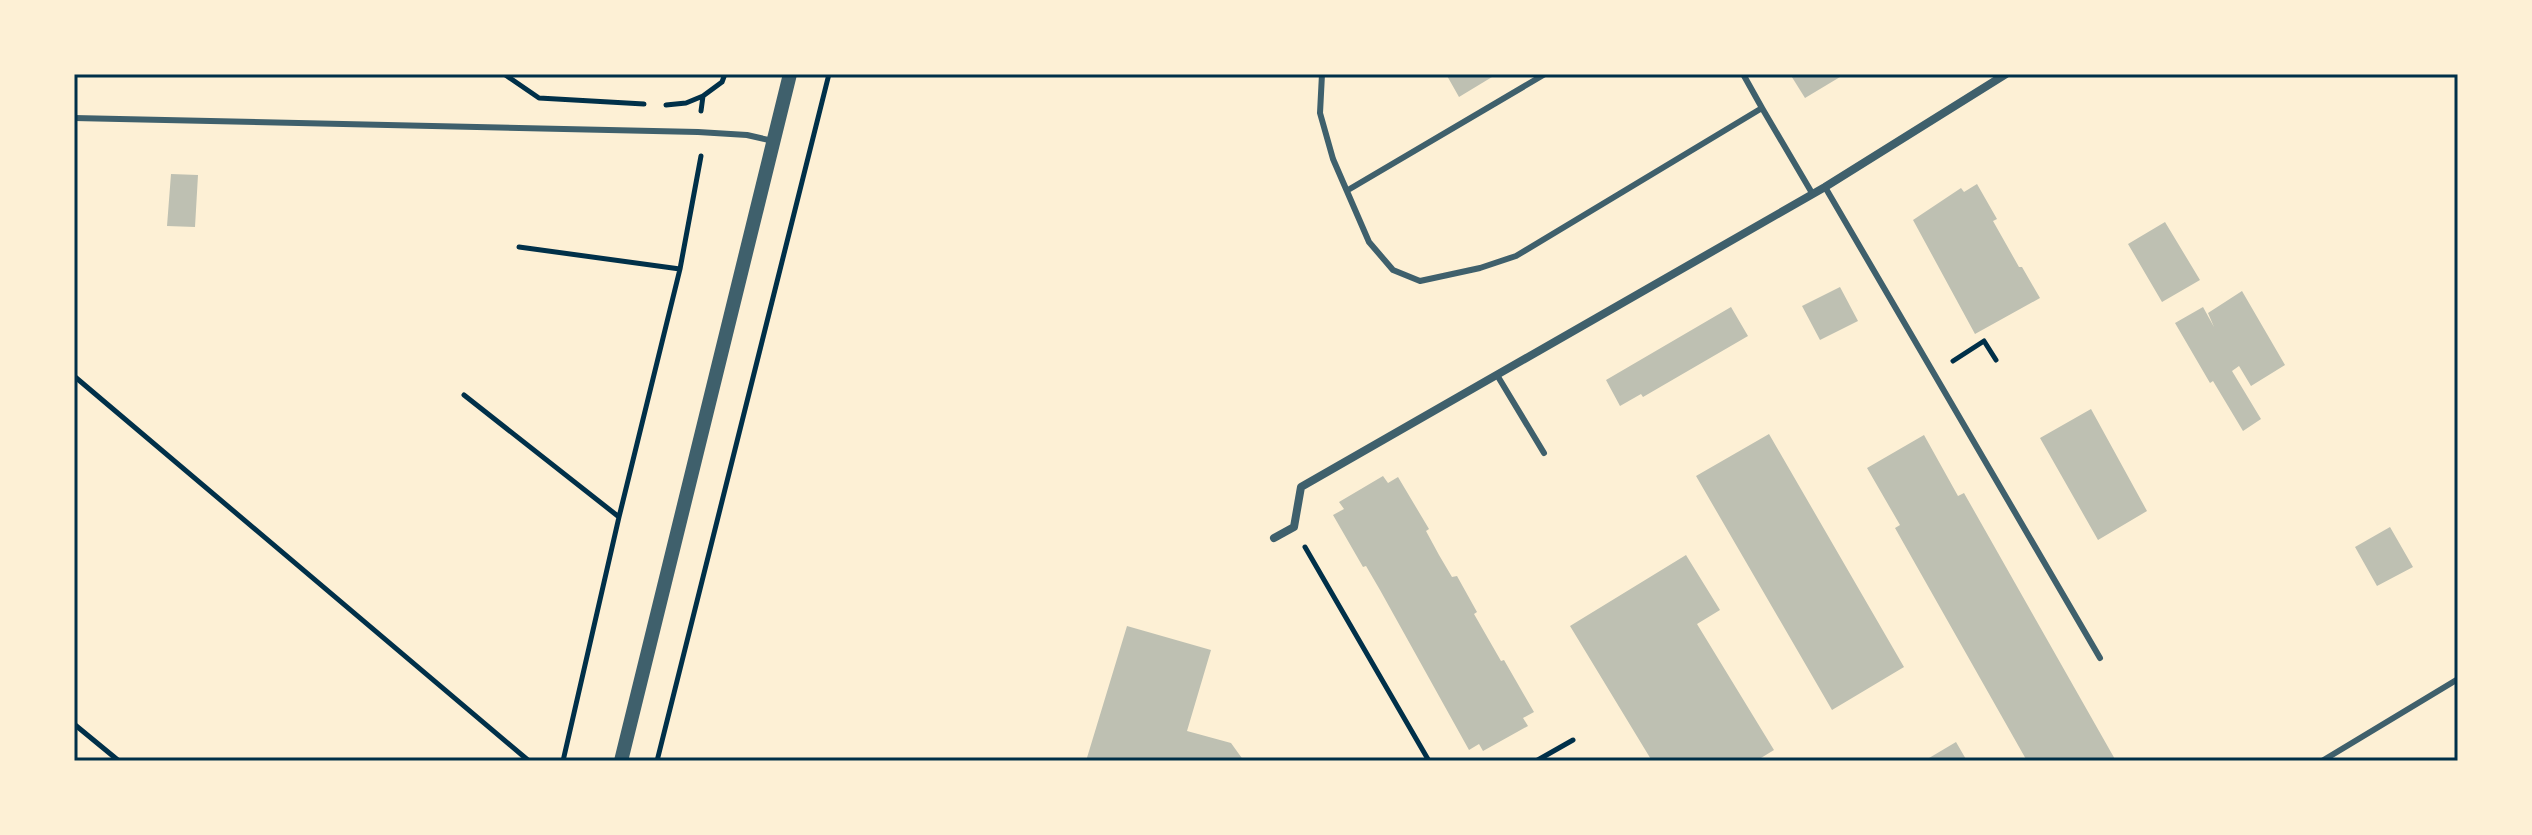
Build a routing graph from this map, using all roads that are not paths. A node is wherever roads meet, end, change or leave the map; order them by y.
1 (790, 74) edge
2 (1322, 74) edge
3 (1545, 74) edge
4 (1743, 74) edge
5 (2006, 74) edge
6 (1762, 108) junction
7 (74, 118) edge
8 (773, 141) junction
9 (1825, 187) junction
10 (1348, 190) junction
11 (1812, 193) junction
12 (1497, 375) junction
13 (1544, 453) dead end
14 (1274, 538) dead end
15 (2100, 658) dead end
16 (2458, 679) edge
17 (621, 761) edge
18 (2322, 761) edge

1 - 8 street
2 - 10 lane
3 - 10 lane
4 - 6 lane
5 - 9 street
6 - 10 lane
6 - 11 lane
7 - 8 lane
8 - 17 street
9 - 11 street
9 - 15 lane
11 - 12 street
12 - 13 lane
12 - 14 street
16 - 18 lane

